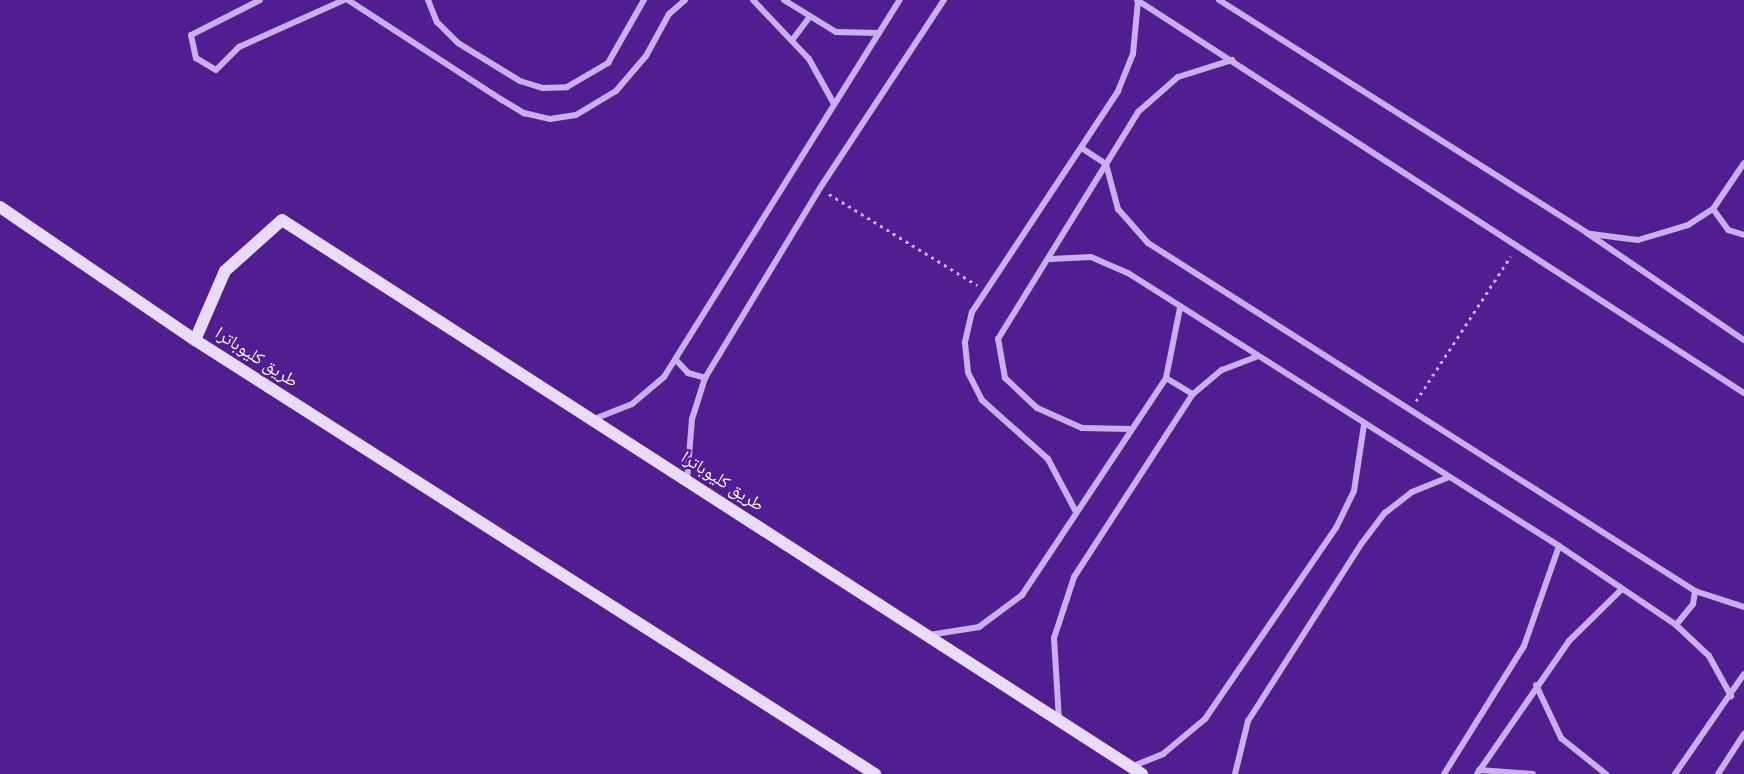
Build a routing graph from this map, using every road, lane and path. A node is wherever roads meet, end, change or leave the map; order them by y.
1 (260, 0) edge
2 (346, 0) edge
3 (428, 0) edge
4 (644, 0) edge
5 (685, 0) edge
6 (753, 0) edge
7 (784, 0) edge
8 (900, 0) edge
9 (944, 0) edge
10 (1138, 0) edge
11 (1219, 0) edge
12 (808, 19) junction
13 (879, 33) junction
14 (793, 39) junction
15 (1232, 60) junction
16 (834, 104) junction
17 (1083, 149) junction
18 (1106, 164) junction
19 (1744, 164) edge
20 (820, 188) junction
21 (0, 207) edge
22 (1713, 209) junction
23 (1587, 232) junction
24 (1744, 235) edge
25 (1517, 247) junction
26 (1051, 259) junction
27 (986, 290) junction
28 (1180, 308) junction
29 (195, 340) junction
30 (1744, 340) edge
31 (1258, 356) junction
32 (676, 360) junction
33 (705, 378) junction
34 (1166, 378) junction
35 (1744, 393) edge
36 (1193, 394) junction
37 (1410, 411) junction
38 (594, 419) junction
39 (1364, 425) junction
40 (1131, 429) junction
41 (1449, 477) junction
42 (687, 482) junction
43 (1075, 510) junction
44 (1559, 546) junction
45 (1622, 589) junction
46 (1695, 591) junction
47 (1744, 607) edge
48 (1676, 625) junction
49 (928, 635) junction
50 (1744, 674) edge
51 (1536, 685) junction
52 (1731, 696) junction
53 (1059, 720) junction
54 (1744, 734) edge
55 (1131, 767) junction
56 (1478, 772) edge
57 (875, 774) edge
58 (1142, 774) edge
59 (1235, 774) edge
60 (1444, 774) edge
61 (1533, 774) edge
62 (1606, 774) edge
63 (1675, 774) edge
64 (1718, 774) edge

1 - 2 street
2 - 5 street
3 - 4 street
6 - 14 street
7 - 12 street
8 - 13 street
9 - 20 street
10 - 15 street
10 - 17 street
11 - 23 street
12 - 13 street
12 - 14 street
13 - 16 street
14 - 16 street
15 - 18 street
15 - 25 street
16 - 32 street
17 - 18 street
17 - 27 street
18 - 26 street
18 - 37 street
19 - 22 street
20 - 27 path
20 - 33 street
21 - 29 main road, طريق كليوباترا
22 - 23 street
22 - 24 street
23 - 30 street
25 - 35 street
25 - 37 path
26 - 28 street
26 - 40 street
27 - 43 street
28 - 31 street
28 - 34 street
29 - 38 main road, طريق كليوباترا
29 - 57 main road, طريق كليوباترا
31 - 36 street
31 - 39 street
32 - 33 street
32 - 38 street
33 - 42 street
34 - 36 street
34 - 40 street
36 - 53 street
37 - 46 street
38 - 42 main road, طريق كليوباترا
39 - 41 street
39 - 55 street
40 - 43 street
41 - 44 street
41 - 59 street
42 - 49 main road, طريق كليوباترا
43 - 49 street
44 - 45 street
44 - 60 street
45 - 48 street
45 - 51 street
46 - 47 street
46 - 48 street
48 - 52 street
49 - 53 main road, طريق كليوباترا
50 - 52 street
51 - 56 street
51 - 62 street
52 - 63 street
53 - 55 main road, طريق كليوباترا
54 - 64 street
55 - 58 main road, طريق كليوباترا
56 - 61 street

